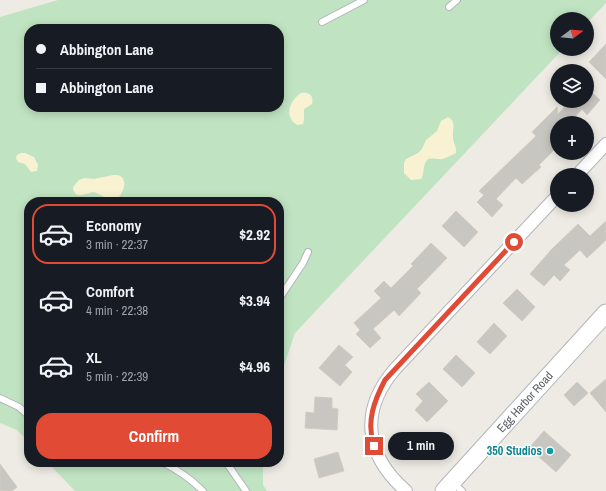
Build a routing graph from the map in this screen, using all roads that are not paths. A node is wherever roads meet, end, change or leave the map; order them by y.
1 (364, 0) edge
2 (457, 0) edge
3 (449, 7) dead end
4 (322, 22) dead end
5 (606, 144) edge
6 (584, 168) edge
7 (550, 203) edge
8 (308, 252) dead end
9 (284, 292) edge
10 (604, 319) edge
11 (0, 398) edge
12 (24, 412) edge
13 (171, 467) edge
14 (229, 467) edge
15 (453, 488) edge
16 (203, 491) edge
17 (246, 491) edge
18 (406, 491) edge

1 - 4 lane
2 - 3 lane
5 - 6 street
7 - 18 street
8 - 9 lane
10 - 15 main road, Egg Harbor Road
11 - 12 lane
13 - 16 lane
14 - 17 lane

